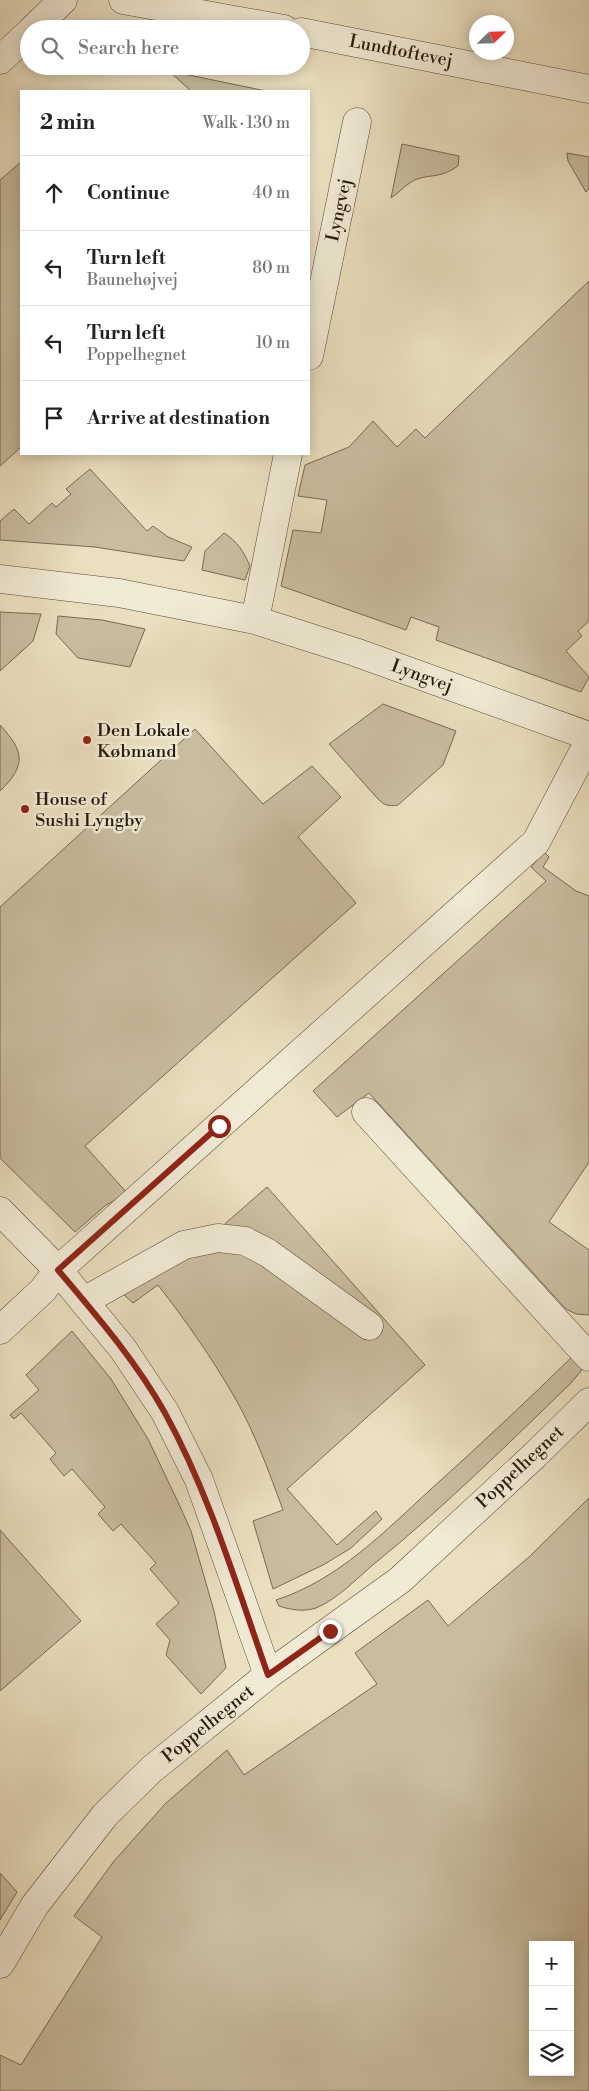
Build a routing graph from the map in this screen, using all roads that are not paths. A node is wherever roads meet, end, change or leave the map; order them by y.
1 (63, 0) edge
2 (123, 0) edge
3 (42, 20) edge
4 (234, 20) edge
5 (310, 34) edge
6 (20, 41) edge
7 (0, 60) edge
8 (589, 89) edge
9 (357, 122) dead end
10 (310, 351) edge
11 (288, 455) edge
12 (0, 579) edge
13 (255, 620) junction
14 (589, 736) edge
15 (589, 741) edge
16 (366, 1112) dead end
17 (0, 1211) edge
18 (58, 1270) junction
19 (84, 1302) junction
20 (369, 1326) dead end
21 (0, 1330) edge
22 (589, 1357) edge
23 (589, 1402) edge
24 (268, 1675) junction
25 (0, 1964) edge

1 - 3 street
2 - 4 street
5 - 8 street, Lundtoftevej
6 - 7 street
9 - 10 street, Lyngvej
11 - 13 street
12 - 13 street, Lyngvej
13 - 14 street, Lyngvej
15 - 18 street
16 - 22 street
17 - 18 street
18 - 19 street
18 - 21 street
19 - 20 street
19 - 24 street
23 - 24 street, Poppelhegnet
24 - 25 street, Poppelhegnet

